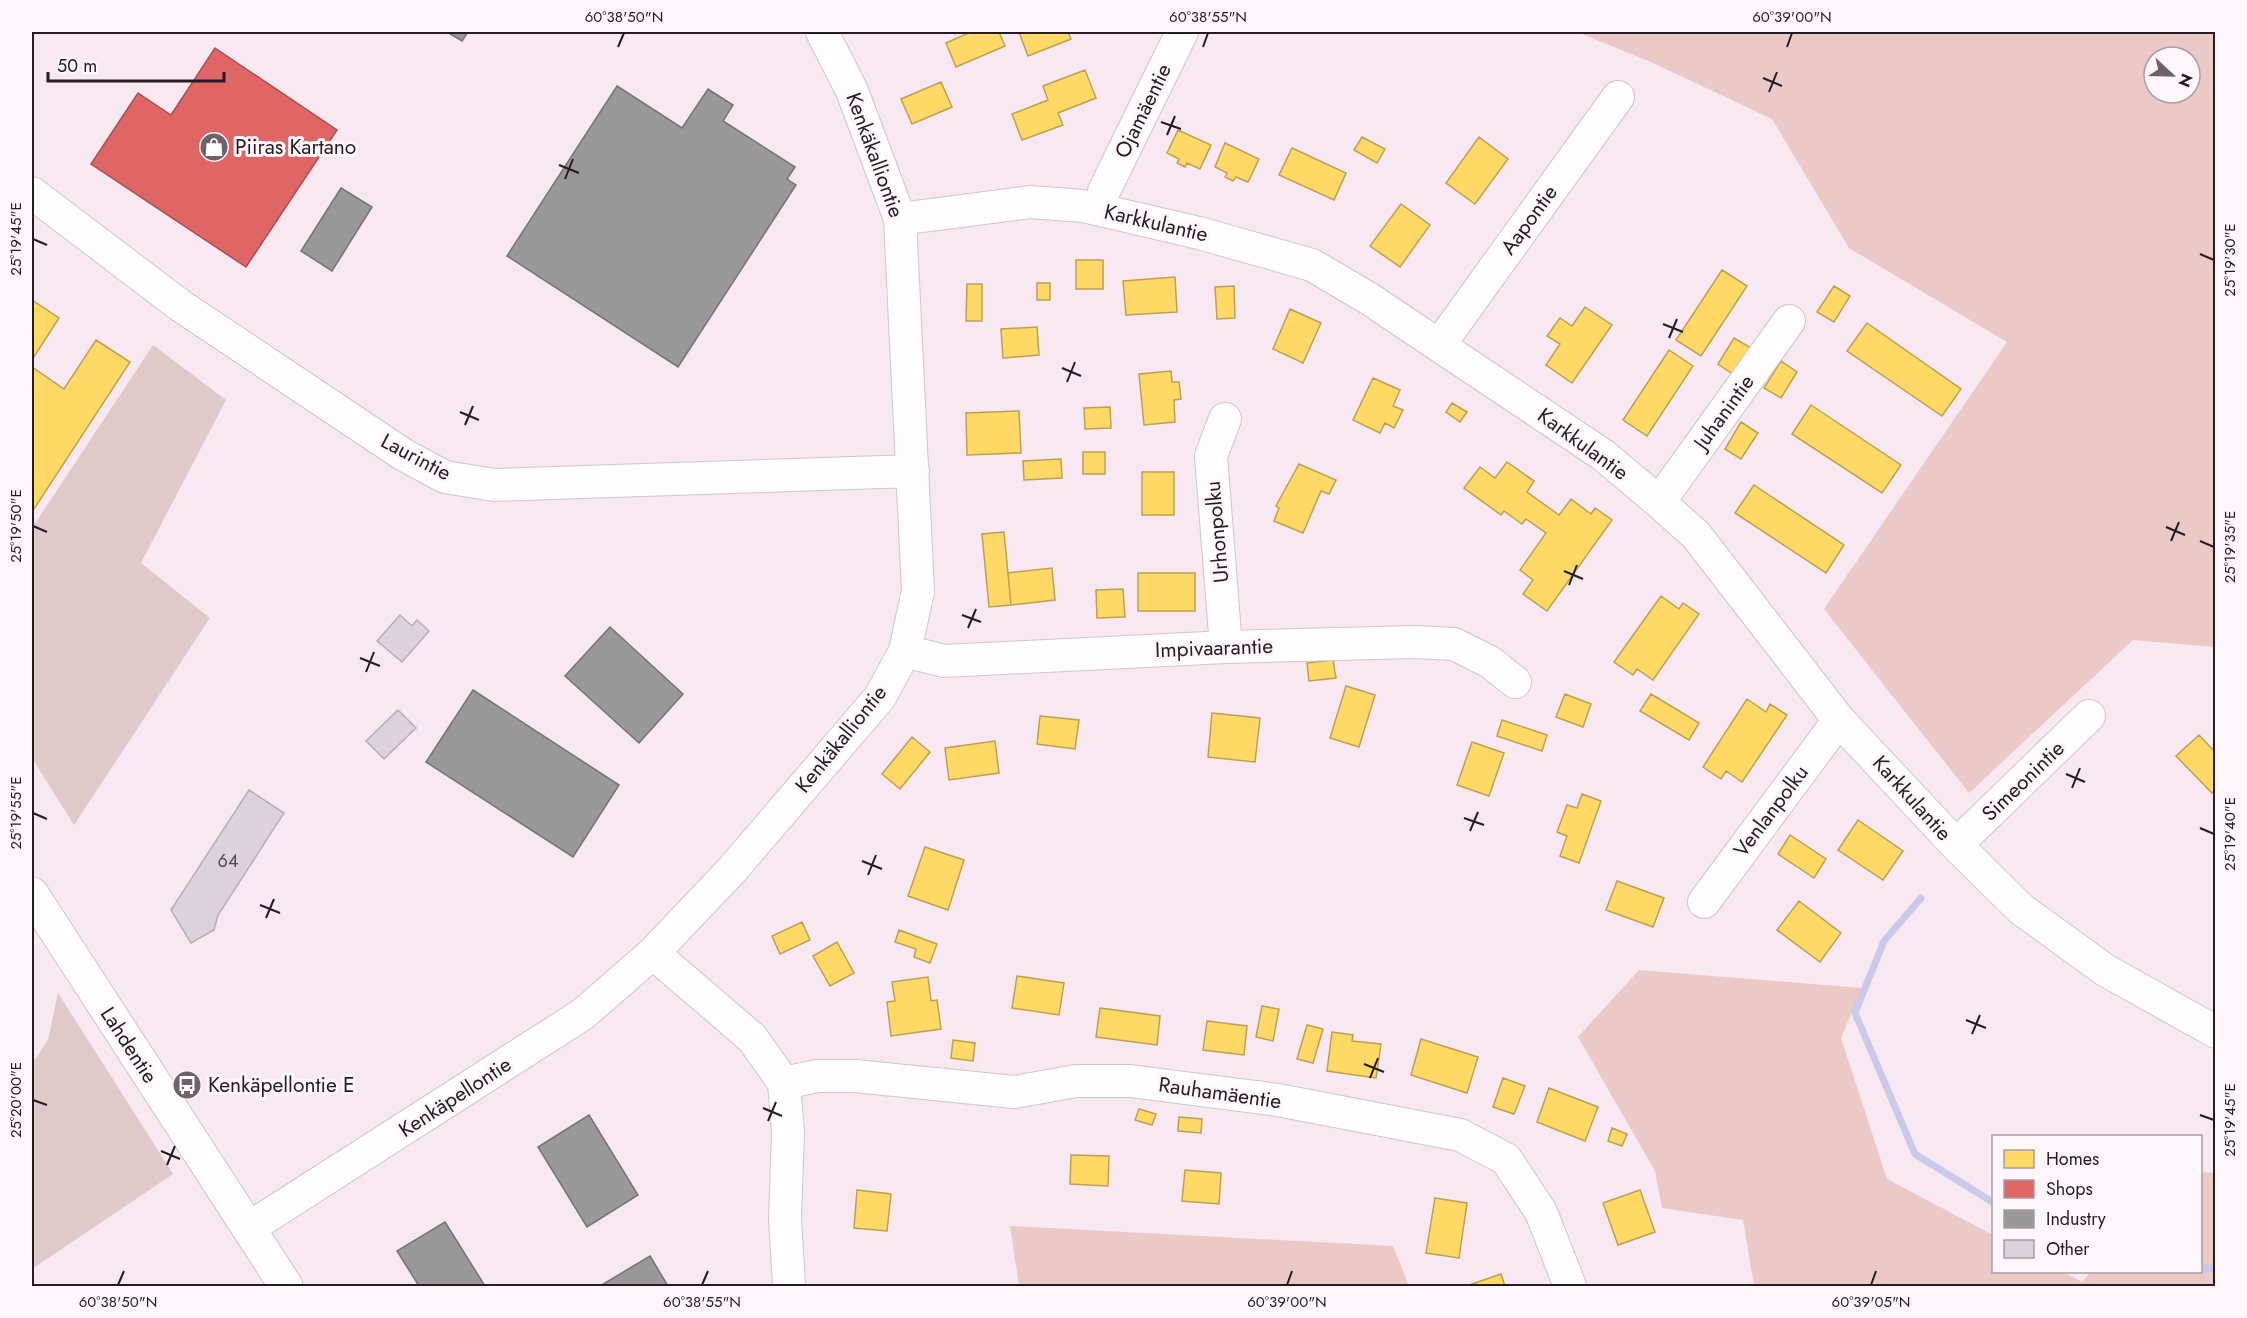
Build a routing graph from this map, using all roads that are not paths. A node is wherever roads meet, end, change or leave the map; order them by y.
1 (822, 32) edge
2 (1182, 32) edge
3 (1618, 97) dead end
4 (1104, 191) dead end
5 (32, 194) edge
6 (900, 219) junction
7 (1789, 321) dead end
8 (1440, 344) junction
9 (1225, 419) dead end
10 (913, 471) junction
11 (1659, 502) junction
12 (1226, 647) junction
13 (904, 651) junction
14 (1515, 682) dead end
15 (2089, 716) dead end
16 (1839, 720) junction
17 (1956, 845) junction
18 (32, 894) edge
19 (1704, 902) dead end
20 (653, 953) junction
21 (2216, 1032) edge
22 (784, 1083) junction
23 (249, 1228) junction
24 (286, 1287) edge
25 (789, 1287) edge
26 (1570, 1287) edge

1 - 6 street, Kenkäkalliontie
2 - 4 street, Ojamäentie
3 - 8 street, Aapontie
5 - 10 street, Laurintie
6 - 8 street, Karkkulantie
6 - 10 street, Kenkäkalliontie
7 - 11 street, Juhanintie
8 - 11 street, Karkkulantie
9 - 12 street, Urhonpolku
10 - 13 street, Kenkäkalliontie
11 - 16 street, Karkkulantie
12 - 13 street, Impivaarantie
12 - 14 street, Impivaarantie
13 - 20 street, Kenkäkalliontie
15 - 17 street, Simeonintie
16 - 17 street, Karkkulantie
16 - 19 street, Venlanpolku
17 - 21 street, Karkkulantie
18 - 23 main road, Lahdentie
20 - 22 street
20 - 23 street, Kenkäpellontie
22 - 25 street
22 - 26 street, Rauhamäentie
23 - 24 main road, Lahdentie

